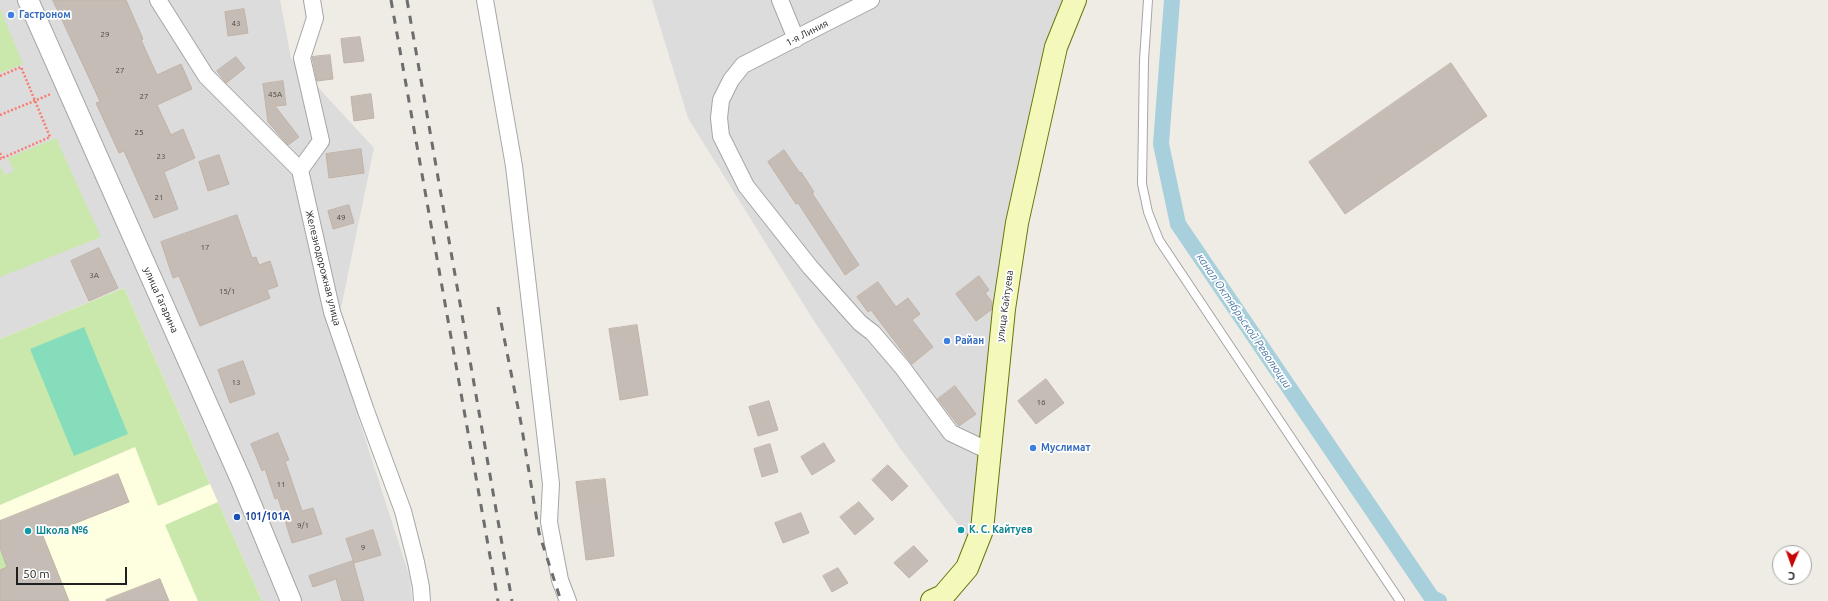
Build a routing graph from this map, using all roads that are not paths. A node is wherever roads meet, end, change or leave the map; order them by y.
1 (28, 0) edge
2 (158, 0) edge
3 (312, 0) edge
4 (485, 0) edge
5 (780, 0) edge
6 (871, 0) edge
7 (1075, 0) edge
8 (1148, 0) edge
9 (796, 39) junction
10 (300, 170) junction
11 (989, 451) junction
12 (291, 601) edge
13 (422, 601) edge
14 (568, 601) edge
15 (932, 601) edge
16 (1400, 601) edge

1 - 12 street, улица Гагарина
2 - 10 street
3 - 10 street
4 - 14 street
5 - 9 street
6 - 9 street, 1-я Линия
7 - 11 main road, улица Кайтуева
8 - 16 lane
9 - 11 street, 1-я Линия
10 - 13 street, Железнодорожная улица
11 - 15 main road, улица Кайтуева

